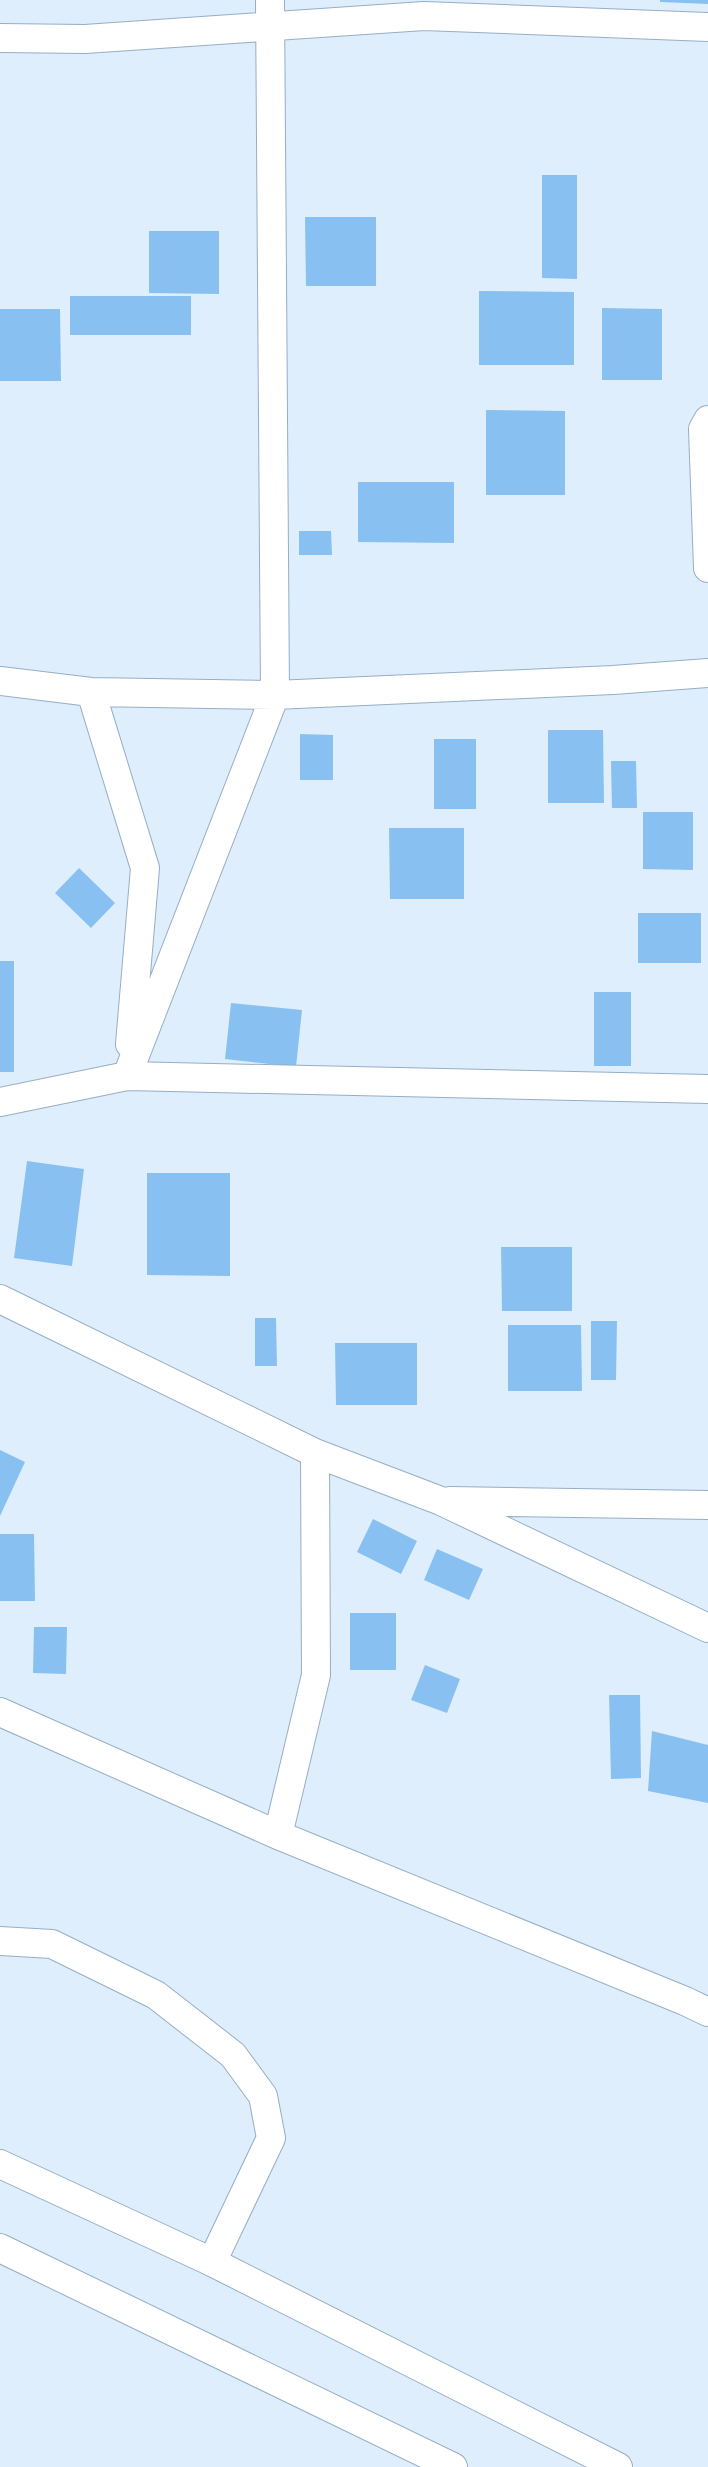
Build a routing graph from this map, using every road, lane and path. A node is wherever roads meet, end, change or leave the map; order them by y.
1 (270, 13) edge
2 (708, 27) edge
3 (0, 38) edge
4 (708, 420) edge
5 (708, 568) edge
6 (708, 673) edge
7 (0, 681) edge
8 (92, 692) junction
9 (275, 695) junction
10 (127, 1076) junction
11 (708, 1089) edge
12 (0, 1102) edge
13 (0, 1299) edge
14 (315, 1453) junction
15 (441, 1501) junction
16 (708, 1504) edge
17 (708, 1628) edge
18 (0, 1712) edge
19 (278, 1835) junction
20 (0, 1941) edge
21 (708, 2012) edge
22 (0, 2164) edge
23 (0, 2248) edge
24 (212, 2262) junction
25 (453, 2467) edge
26 (618, 2467) edge

1 - 2 street
1 - 3 street
1 - 9 street
4 - 5 street
6 - 9 street
7 - 8 street
8 - 9 street
8 - 10 street
9 - 10 street
10 - 11 street
10 - 12 street
13 - 14 street
14 - 15 street
14 - 19 street
15 - 16 street
15 - 17 street
18 - 19 street
19 - 21 street
20 - 24 street
22 - 24 street
23 - 25 street
24 - 26 street

